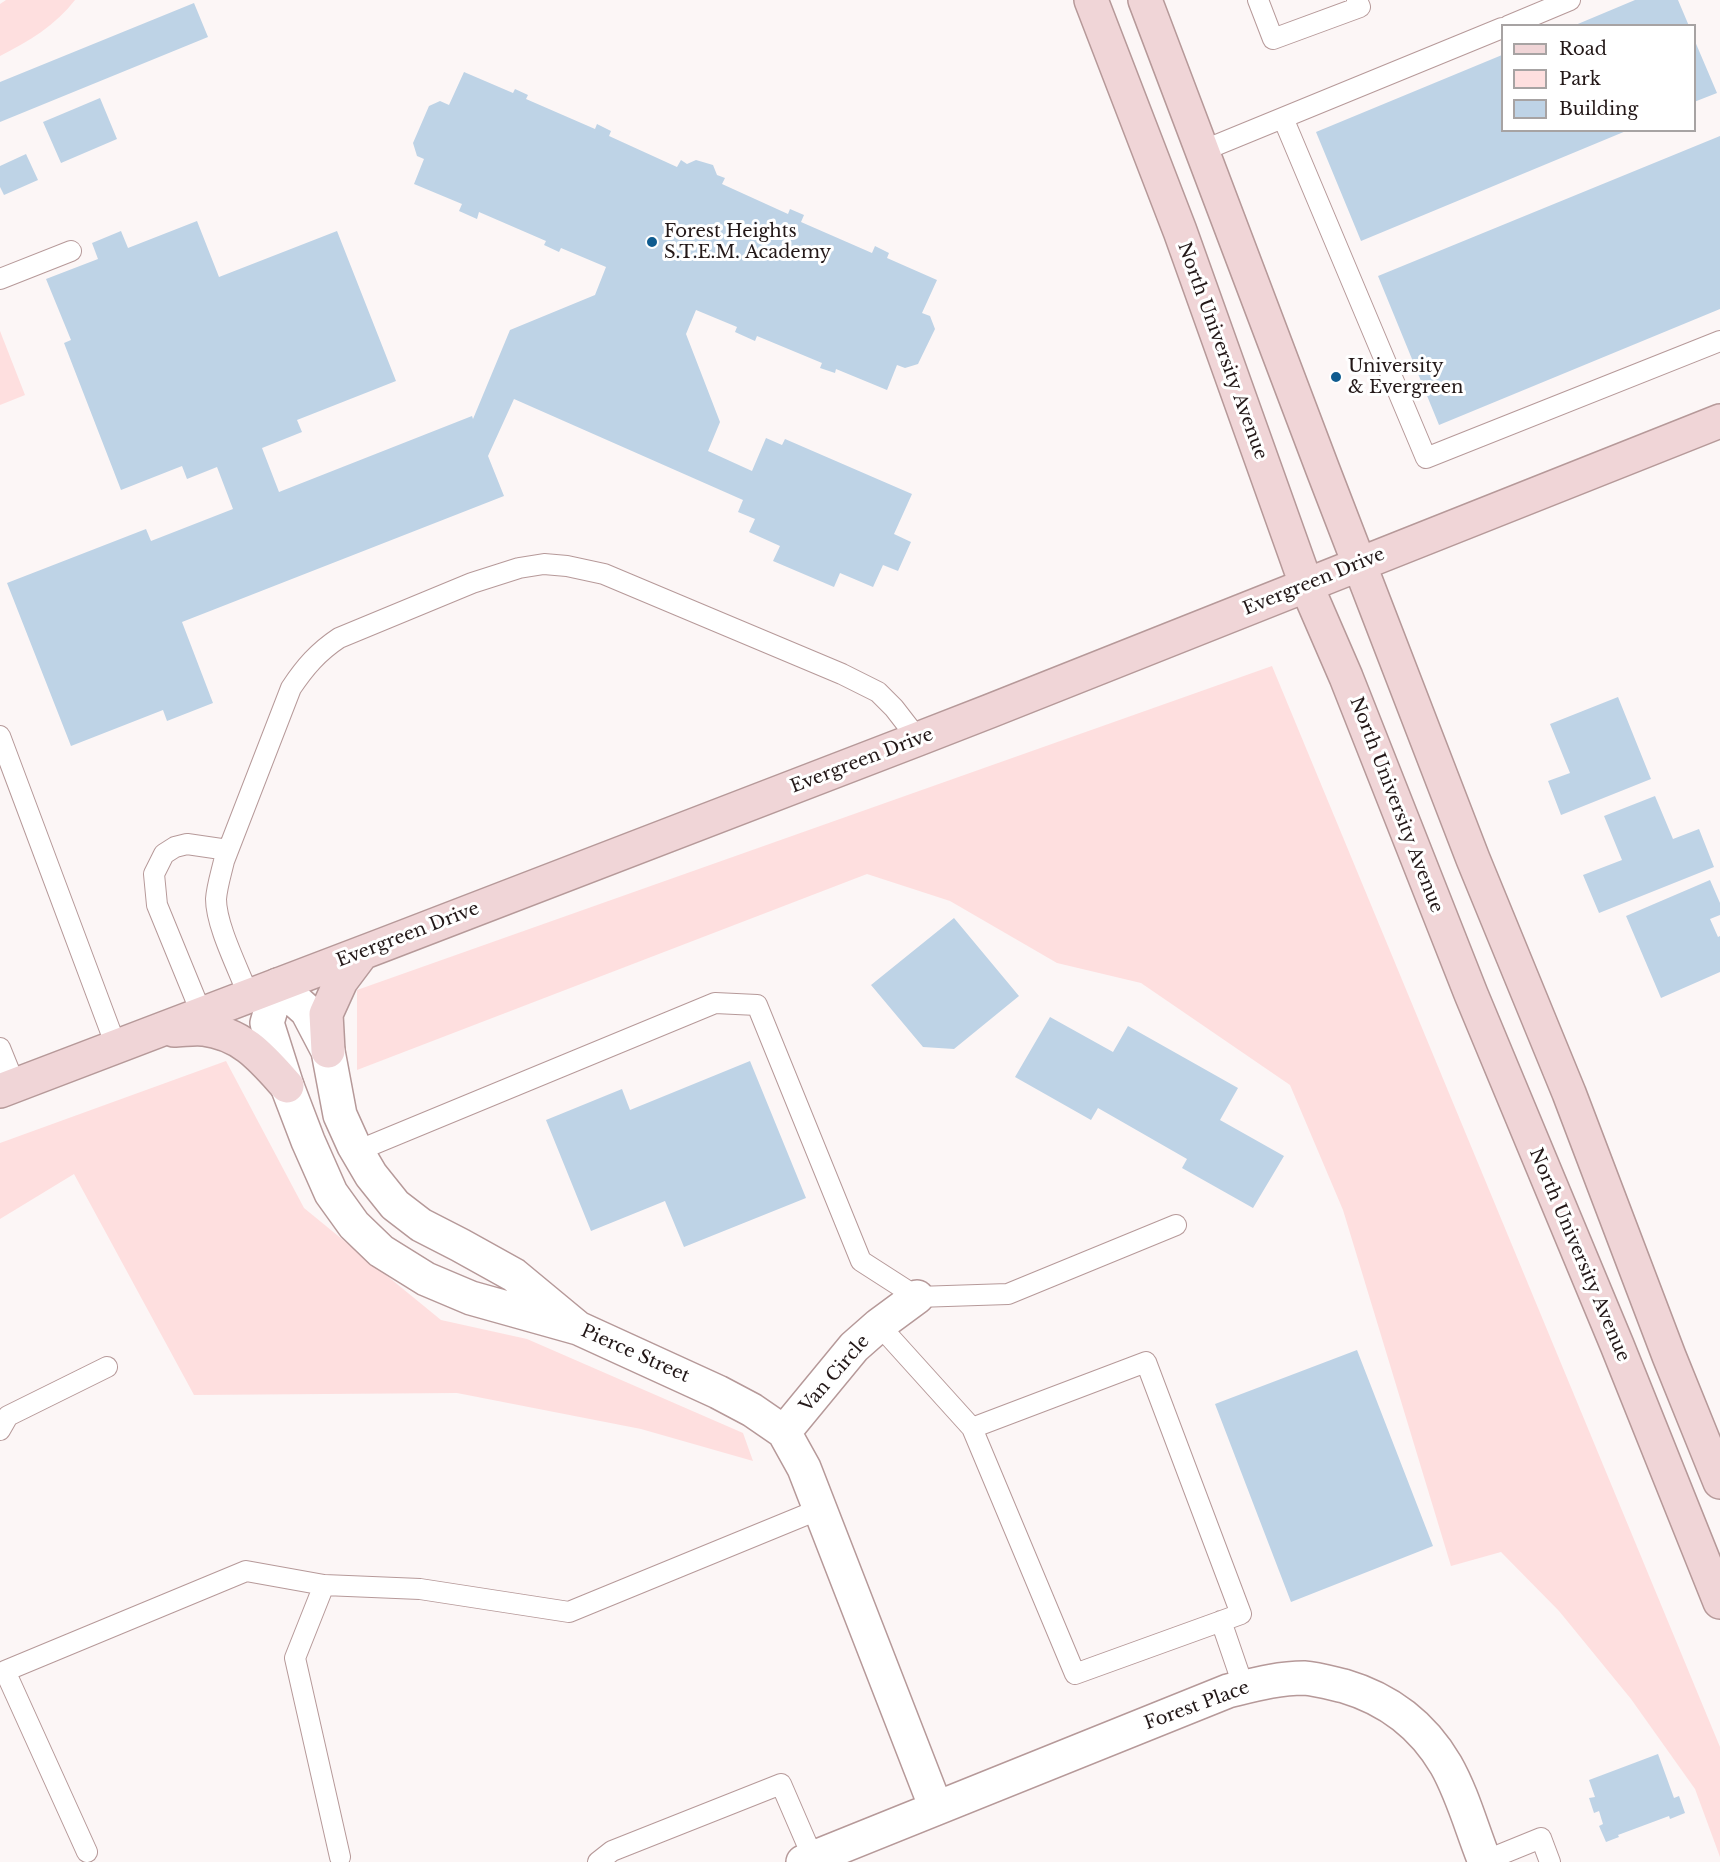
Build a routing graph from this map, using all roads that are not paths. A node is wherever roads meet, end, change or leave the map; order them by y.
1 (1091, 0) edge
2 (1145, 0) edge
3 (1258, 0) edge
4 (1570, 0) edge
5 (1358, 4) edge
6 (1513, 24) edge
7 (1501, 29) edge
8 (1283, 118) junction
9 (1202, 151) junction
10 (71, 251) dead end
11 (0, 279) edge
12 (1720, 341) edge
13 (1720, 421) edge
14 (1360, 563) junction
15 (1307, 587) junction
16 (0, 736) edge
17 (918, 739) junction
18 (228, 850) junction
19 (362, 953) junction
20 (278, 985) junction
21 (249, 997) junction
22 (202, 1015) junction
23 (160, 1030) junction
24 (116, 1046) junction
25 (0, 1048) edge
26 (328, 1051) junction
27 (287, 1086) junction
28 (8, 1088) edge
29 (357, 1151) junction
30 (1176, 1225) dead end
31 (917, 1297) junction
32 (879, 1325) junction
33 (578, 1328) junction
34 (107, 1367) dead end
35 (972, 1428) junction
36 (0, 1430) edge
37 (784, 1432) junction
38 (1720, 1482) edge
39 (820, 1509) junction
40 (324, 1585) junction
41 (1720, 1602) edge
42 (1221, 1621) junction
43 (2, 1666) edge
44 (1244, 1688) junction
45 (936, 1808) junction
46 (87, 1852) dead end
47 (340, 1857) dead end
48 (808, 1860) edge
49 (598, 1862) edge
50 (1484, 1862) edge
51 (1550, 1862) edge

1 - 15 main road, North University Avenue
2 - 9 main road
3 - 5 lane
4 - 6 lane
7 - 8 lane
8 - 9 lane
8 - 12 lane
9 - 14 main road
10 - 11 lane
13 - 14 main road, Evergreen Drive
14 - 15 main road, Evergreen Drive
14 - 38 main road
15 - 17 main road, Evergreen Drive
15 - 41 main road, North University Avenue
16 - 24 lane
17 - 18 lane
17 - 19 main road, Evergreen Drive
18 - 21 lane
18 - 22 lane
19 - 20 main road, Evergreen Drive
19 - 26 main road
20 - 21 main road, Evergreen Drive
20 - 26 street
20 - 27 street, Pierce Street
21 - 22 main road, Evergreen Drive
22 - 23 main road, Evergreen Drive
23 - 24 main road, Evergreen Drive
23 - 27 main road
24 - 28 main road, Evergreen Drive
25 - 28 lane
26 - 29 street
27 - 33 street, Pierce Street
29 - 31 lane
29 - 33 street
30 - 31 lane
31 - 32 street, Van Circle
32 - 35 lane
32 - 37 street, Van Circle
33 - 37 street, Pierce Street
34 - 36 lane
35 - 42 lane
35 - 42 lane
37 - 39 street, Pierce Street
39 - 40 lane
39 - 45 street, Pierce Street
40 - 43 lane
40 - 47 lane
42 - 44 lane
43 - 46 lane
44 - 45 street, Forest Place
44 - 50 street, Forest Place
45 - 48 street, Forest Place
48 - 49 lane
50 - 51 lane

